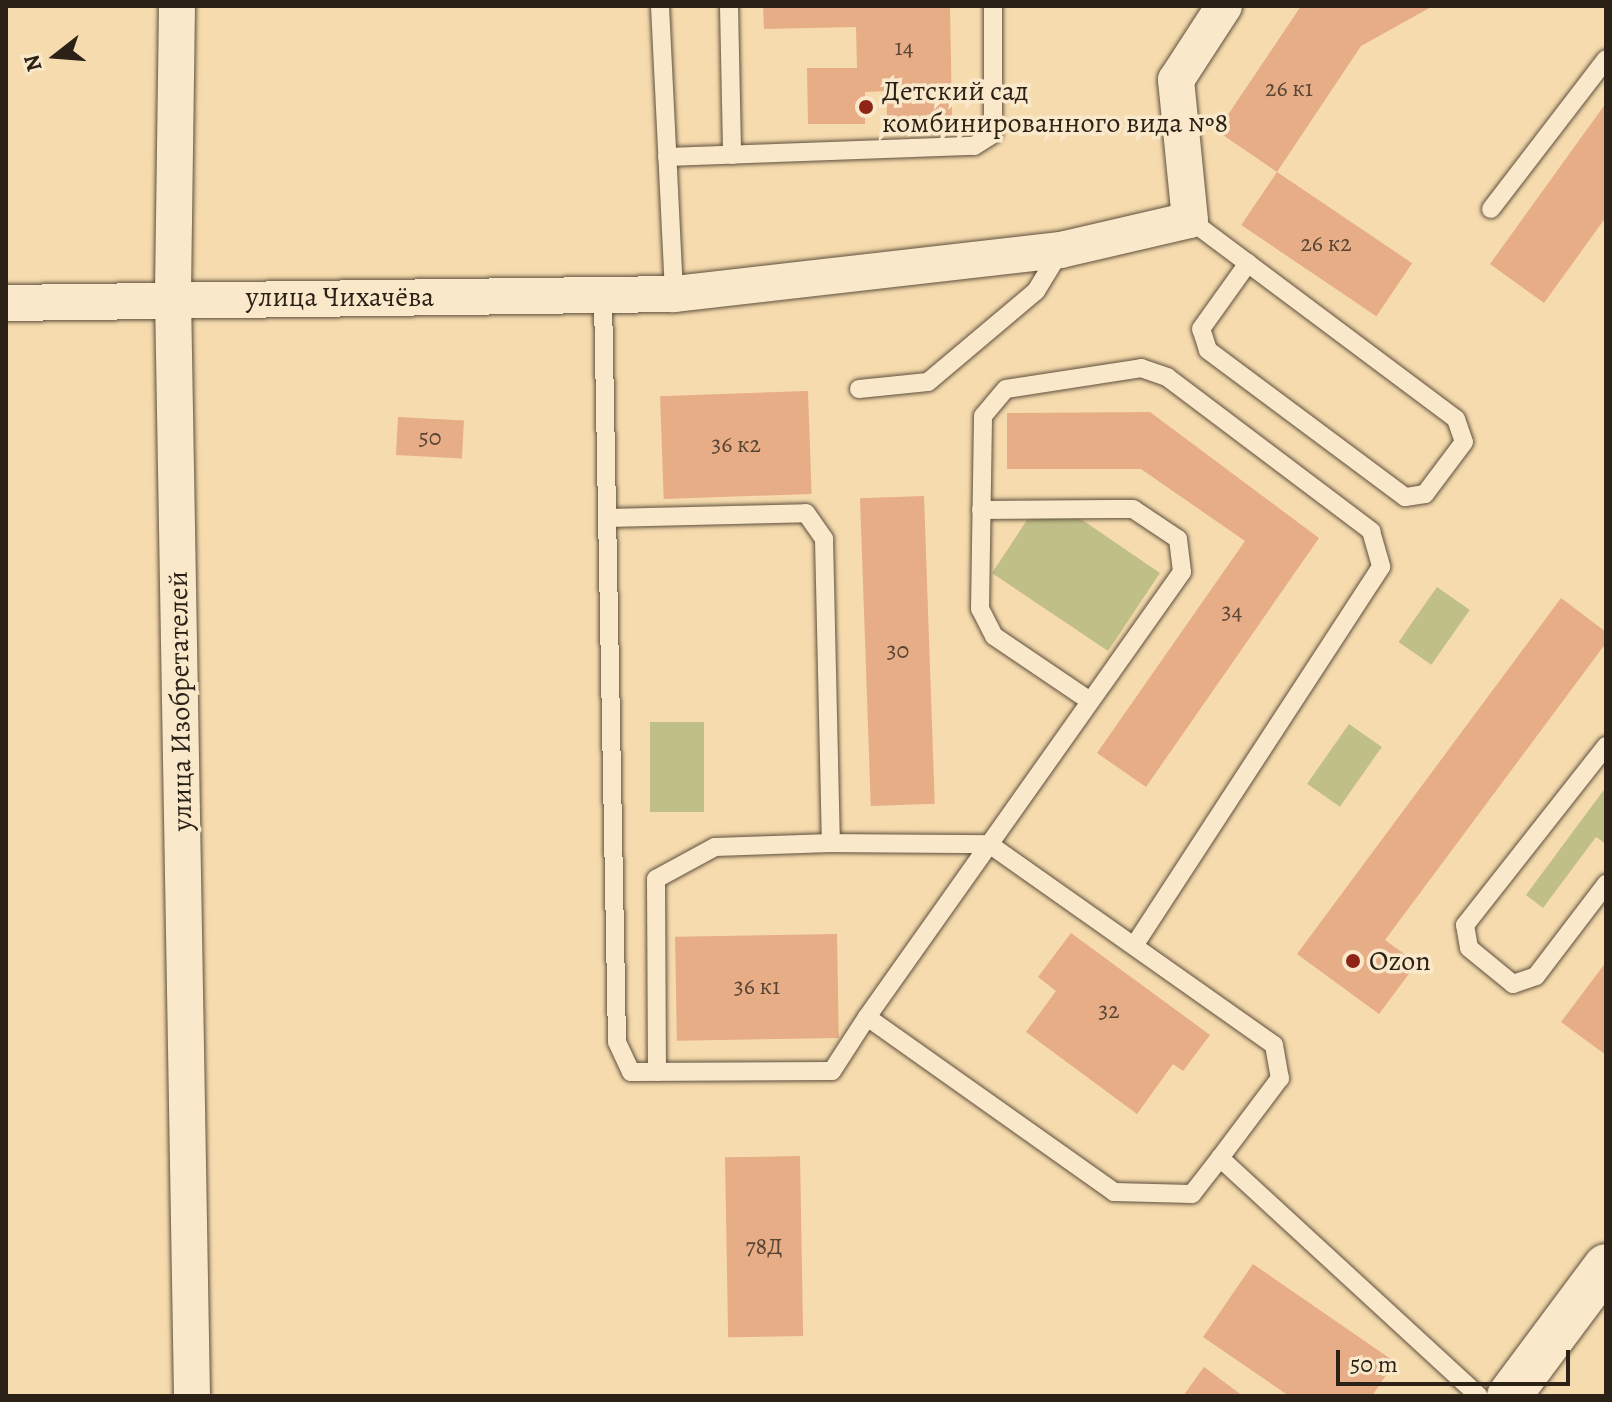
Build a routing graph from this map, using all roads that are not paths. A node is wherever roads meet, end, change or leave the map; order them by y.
1 (177, 6) edge
2 (660, 6) edge
3 (729, 6) edge
4 (993, 6) edge
5 (1224, 6) edge
6 (1606, 59) edge
7 (732, 155) junction
8 (667, 157) junction
9 (1491, 209) dead end
10 (1190, 220) junction
11 (1061, 250) junction
12 (1248, 263) junction
13 (674, 294) junction
14 (173, 296) junction
15 (603, 299) junction
16 (6, 303) edge
17 (859, 389) dead end
18 (981, 510) junction
19 (607, 518) junction
20 (1090, 701) junction
21 (1606, 746) edge
22 (831, 843) junction
23 (989, 844) junction
24 (1606, 884) edge
25 (1134, 946) junction
26 (867, 1017) junction
27 (657, 1072) junction
28 (1220, 1158) junction
29 (1606, 1266) edge
30 (192, 1396) edge
31 (1479, 1396) edge
32 (1509, 1396) edge

1 - 14 street, улица Изобретателей
2 - 8 lane
3 - 7 lane
4 - 7 lane
5 - 10 street
6 - 9 lane
7 - 8 lane
8 - 13 lane
10 - 11 street, улица Чихачёва
10 - 12 lane
11 - 13 street, улица Чихачёва
11 - 17 lane
12 - 12 lane
13 - 15 street, улица Чихачёва
14 - 15 street, улица Чихачёва
14 - 16 street, улица Чихачёва
14 - 30 street, улица Изобретателей
15 - 19 lane
18 - 20 lane
18 - 20 lane
18 - 25 lane
19 - 22 lane
19 - 27 lane
20 - 23 lane
21 - 24 lane
22 - 23 lane
22 - 27 lane
23 - 25 lane
23 - 26 lane
25 - 28 lane
26 - 27 lane
26 - 28 lane
28 - 31 lane
29 - 32 main road

